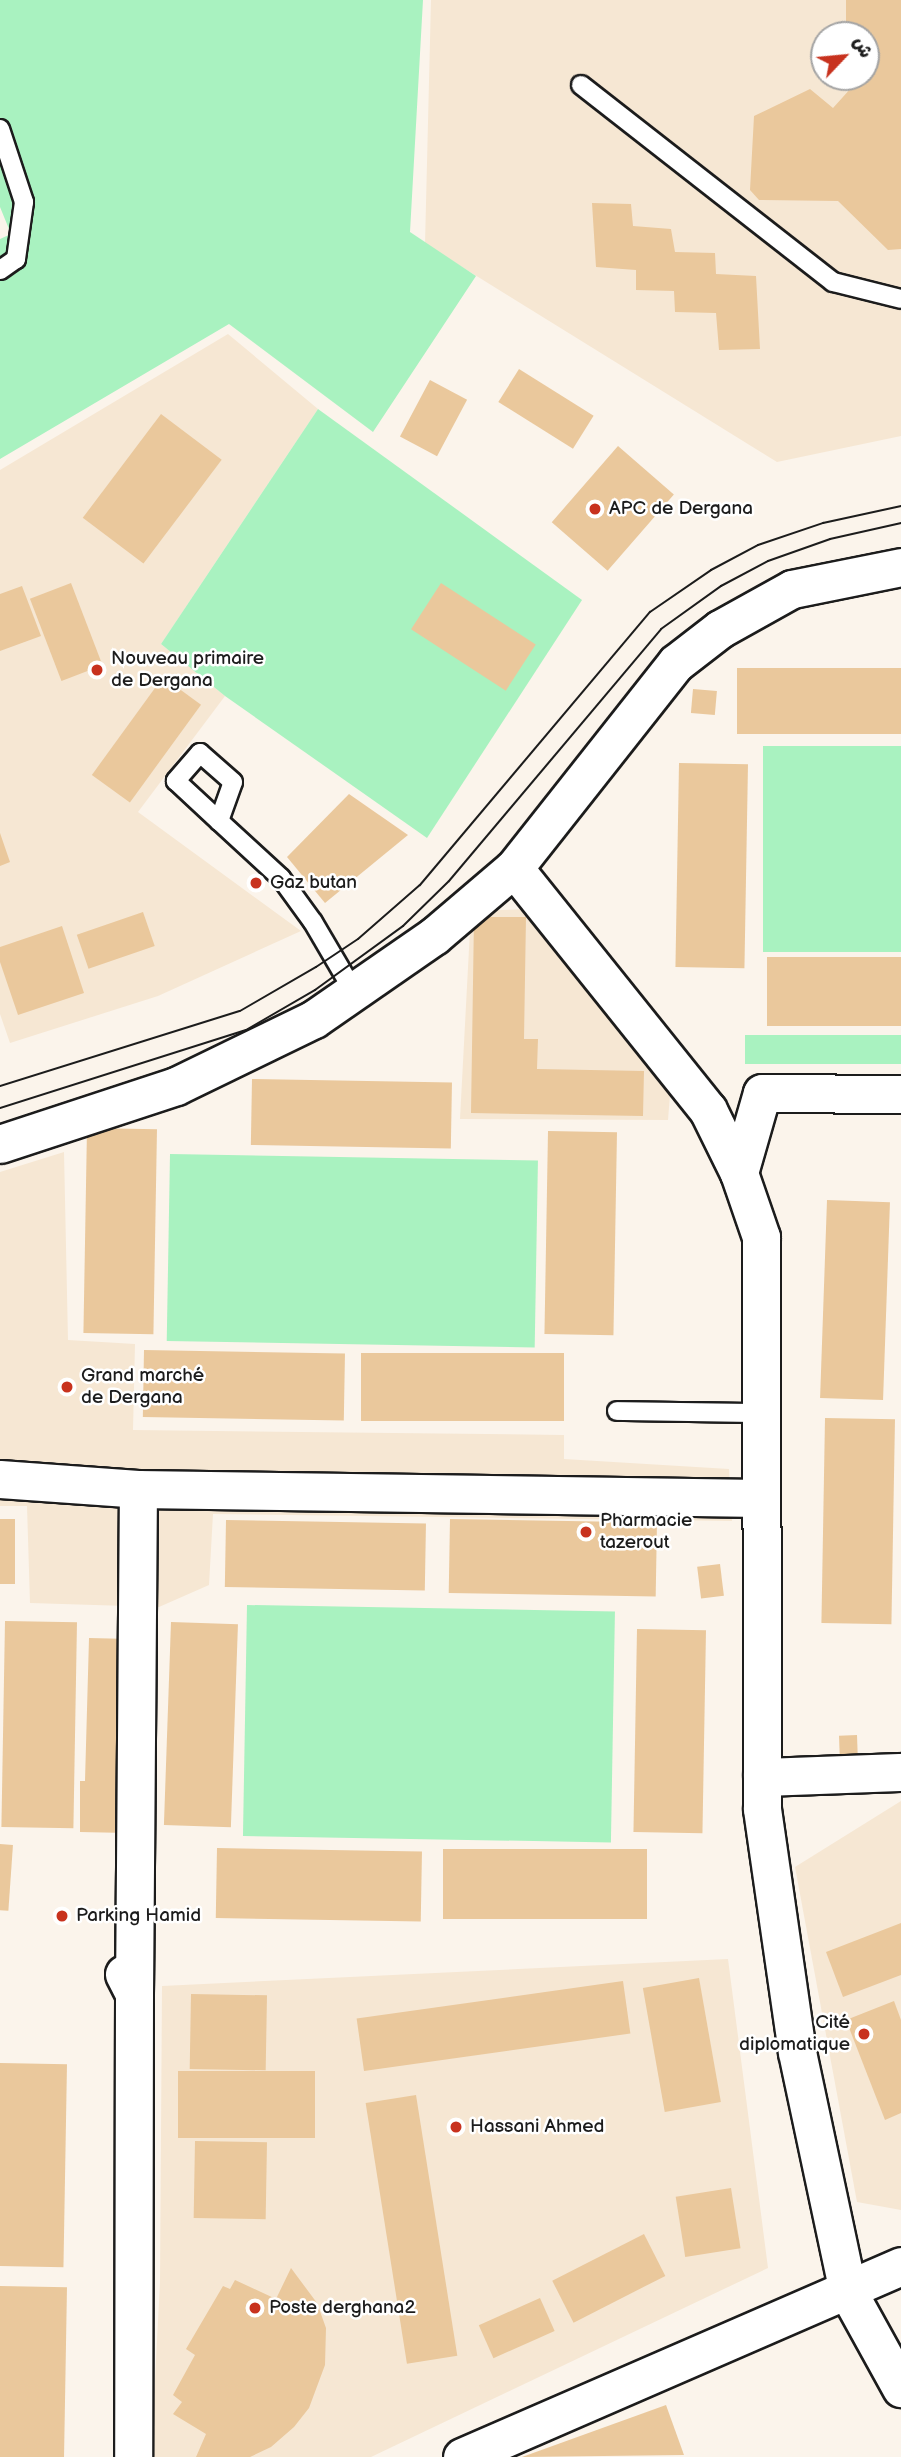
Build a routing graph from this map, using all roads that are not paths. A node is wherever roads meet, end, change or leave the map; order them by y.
1 (581, 85) dead end
2 (0, 129) edge
3 (0, 270) edge
4 (901, 299) edge
5 (901, 567) edge
6 (219, 821) dead end
7 (514, 868) junction
8 (354, 992) junction
9 (901, 1094) edge
10 (0, 1144) edge
11 (739, 1173) junction
12 (617, 1410) dead end
13 (761, 1413) junction
14 (0, 1479) edge
15 (138, 1489) junction
16 (761, 1498) junction
17 (901, 1772) edge
18 (762, 1777) junction
19 (901, 2266) edge
20 (848, 2291) junction
21 (901, 2388) edge
22 (133, 2457) edge
23 (461, 2457) edge

1 - 4 lane
2 - 3 lane
5 - 7 street
6 - 8 lane
7 - 8 street
7 - 11 street
8 - 10 street
9 - 11 street
11 - 13 street
12 - 13 lane
13 - 16 street
14 - 15 street
15 - 16 street
15 - 22 street
16 - 18 street
17 - 18 street
18 - 20 street
19 - 20 street
20 - 21 street
20 - 23 street

